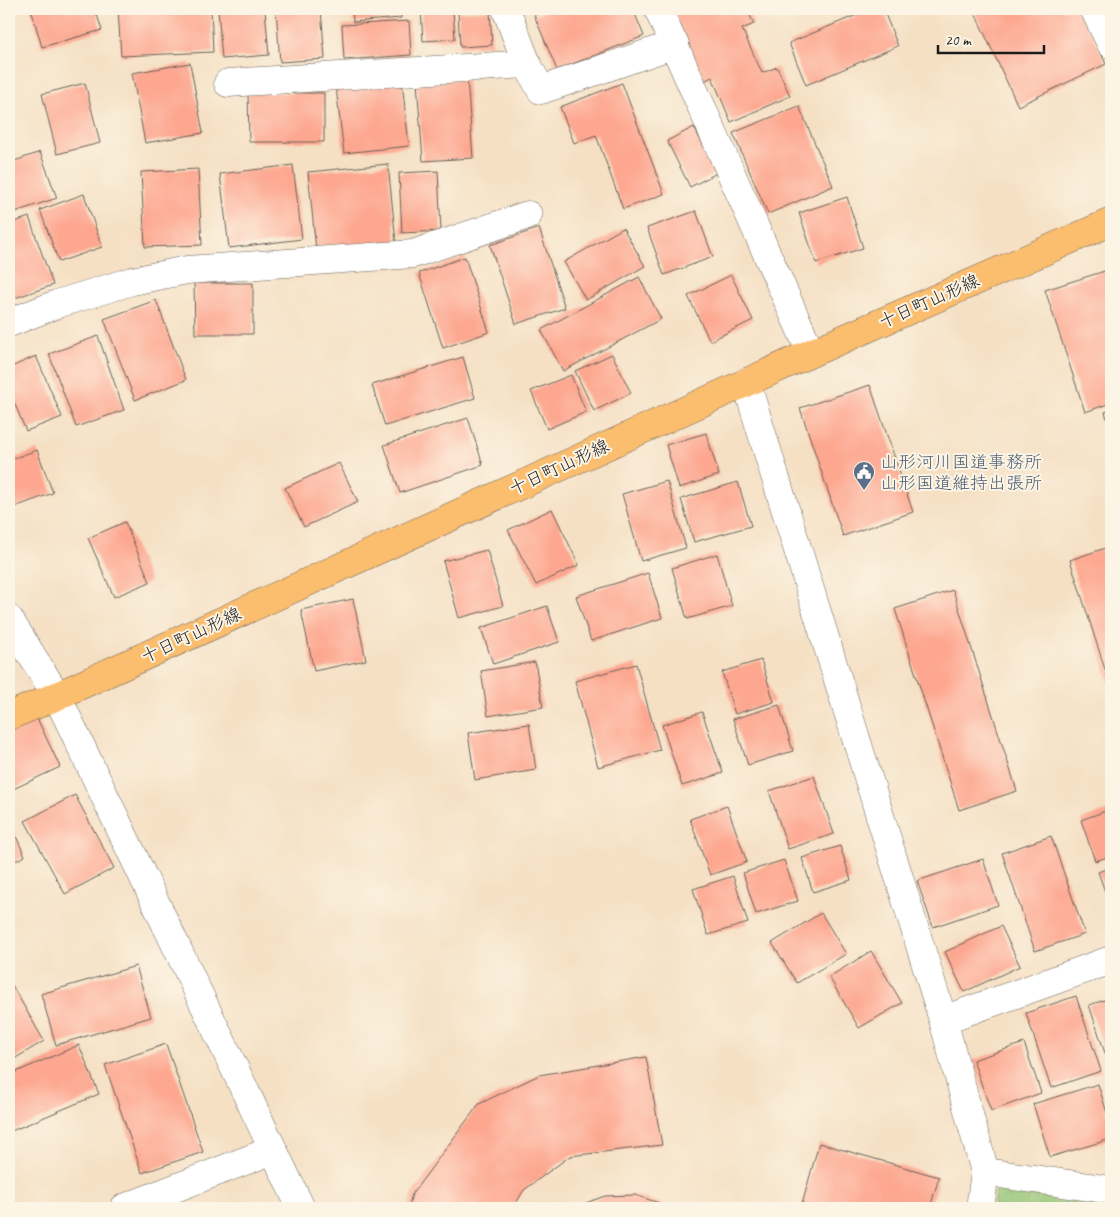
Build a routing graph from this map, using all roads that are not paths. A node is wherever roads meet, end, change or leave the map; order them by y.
1 (506, 9) edge
2 (658, 9) edge
3 (1094, 9) edge
4 (675, 44) junction
5 (1111, 44) edge
6 (527, 64) junction
7 (228, 83) dead end
8 (528, 215) dead end
9 (1111, 222) edge
10 (9, 323) edge
11 (811, 352) junction
12 (746, 382) junction
13 (9, 619) edge
14 (57, 696) junction
15 (9, 716) edge
16 (1111, 960) edge
17 (943, 1020) junction
18 (273, 1150) junction
19 (985, 1172) junction
20 (1111, 1190) edge
21 (124, 1208) edge
22 (301, 1208) edge
23 (980, 1208) edge

1 - 6 street
2 - 4 street
3 - 5 street
4 - 6 street
4 - 11 street
6 - 7 street
8 - 10 street
9 - 11 main road, 十日町山形線
11 - 12 main road, 十日町山形線
12 - 14 main road, 十日町山形線
12 - 17 street
13 - 14 street
14 - 15 main road, 十日町山形線
14 - 18 street
16 - 17 street
17 - 19 street
18 - 21 street
18 - 22 street
19 - 20 street
19 - 23 street

